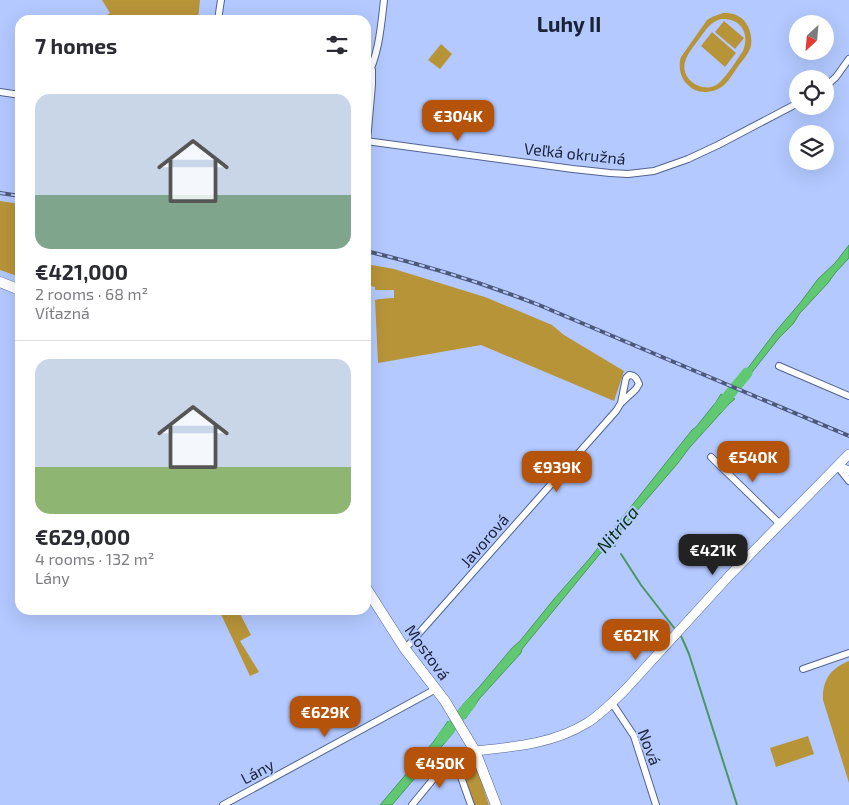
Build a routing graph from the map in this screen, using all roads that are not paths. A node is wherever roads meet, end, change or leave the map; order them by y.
1 (221, 0) edge
2 (384, 0) edge
3 (219, 15) edge
4 (849, 59) edge
5 (372, 69) joint
6 (834, 79) edge
7 (0, 92) edge
8 (15, 94) edge
9 (371, 96) edge
10 (789, 108) edge
11 (371, 142) edge
12 (0, 282) edge
13 (15, 288) edge
14 (779, 366) dead end
15 (849, 396) edge
16 (621, 403) dead end
17 (849, 454) edge
18 (711, 457) dead end
19 (837, 466) junction
20 (849, 471) edge
21 (849, 482) edge
22 (780, 524) junction
23 (371, 596) edge
24 (406, 649) junction
25 (849, 653) edge
26 (803, 669) dead end
27 (436, 689) junction
28 (612, 703) junction
29 (475, 751) junction
30 (455, 760) junction
31 (223, 805) edge
32 (412, 805) edge
33 (471, 805) edge
34 (496, 805) edge
35 (656, 805) edge

1 - 3 street
2 - 5 street
4 - 6 street
5 - 9 street
7 - 8 street
10 - 11 street, Veľká okružná
12 - 13 main road
14 - 15 street
16 - 24 street, Javorová
17 - 19 main road
18 - 22 street
19 - 20 main road
19 - 21 street
19 - 22 main road
22 - 28 main road
23 - 24 main road, Mostová
24 - 27 main road, Mostová
25 - 26 street
27 - 29 main road, Mostová
27 - 31 street, Lány
28 - 29 main road
28 - 35 street, Nová
29 - 30 street
29 - 34 main road
30 - 32 street
30 - 33 street

